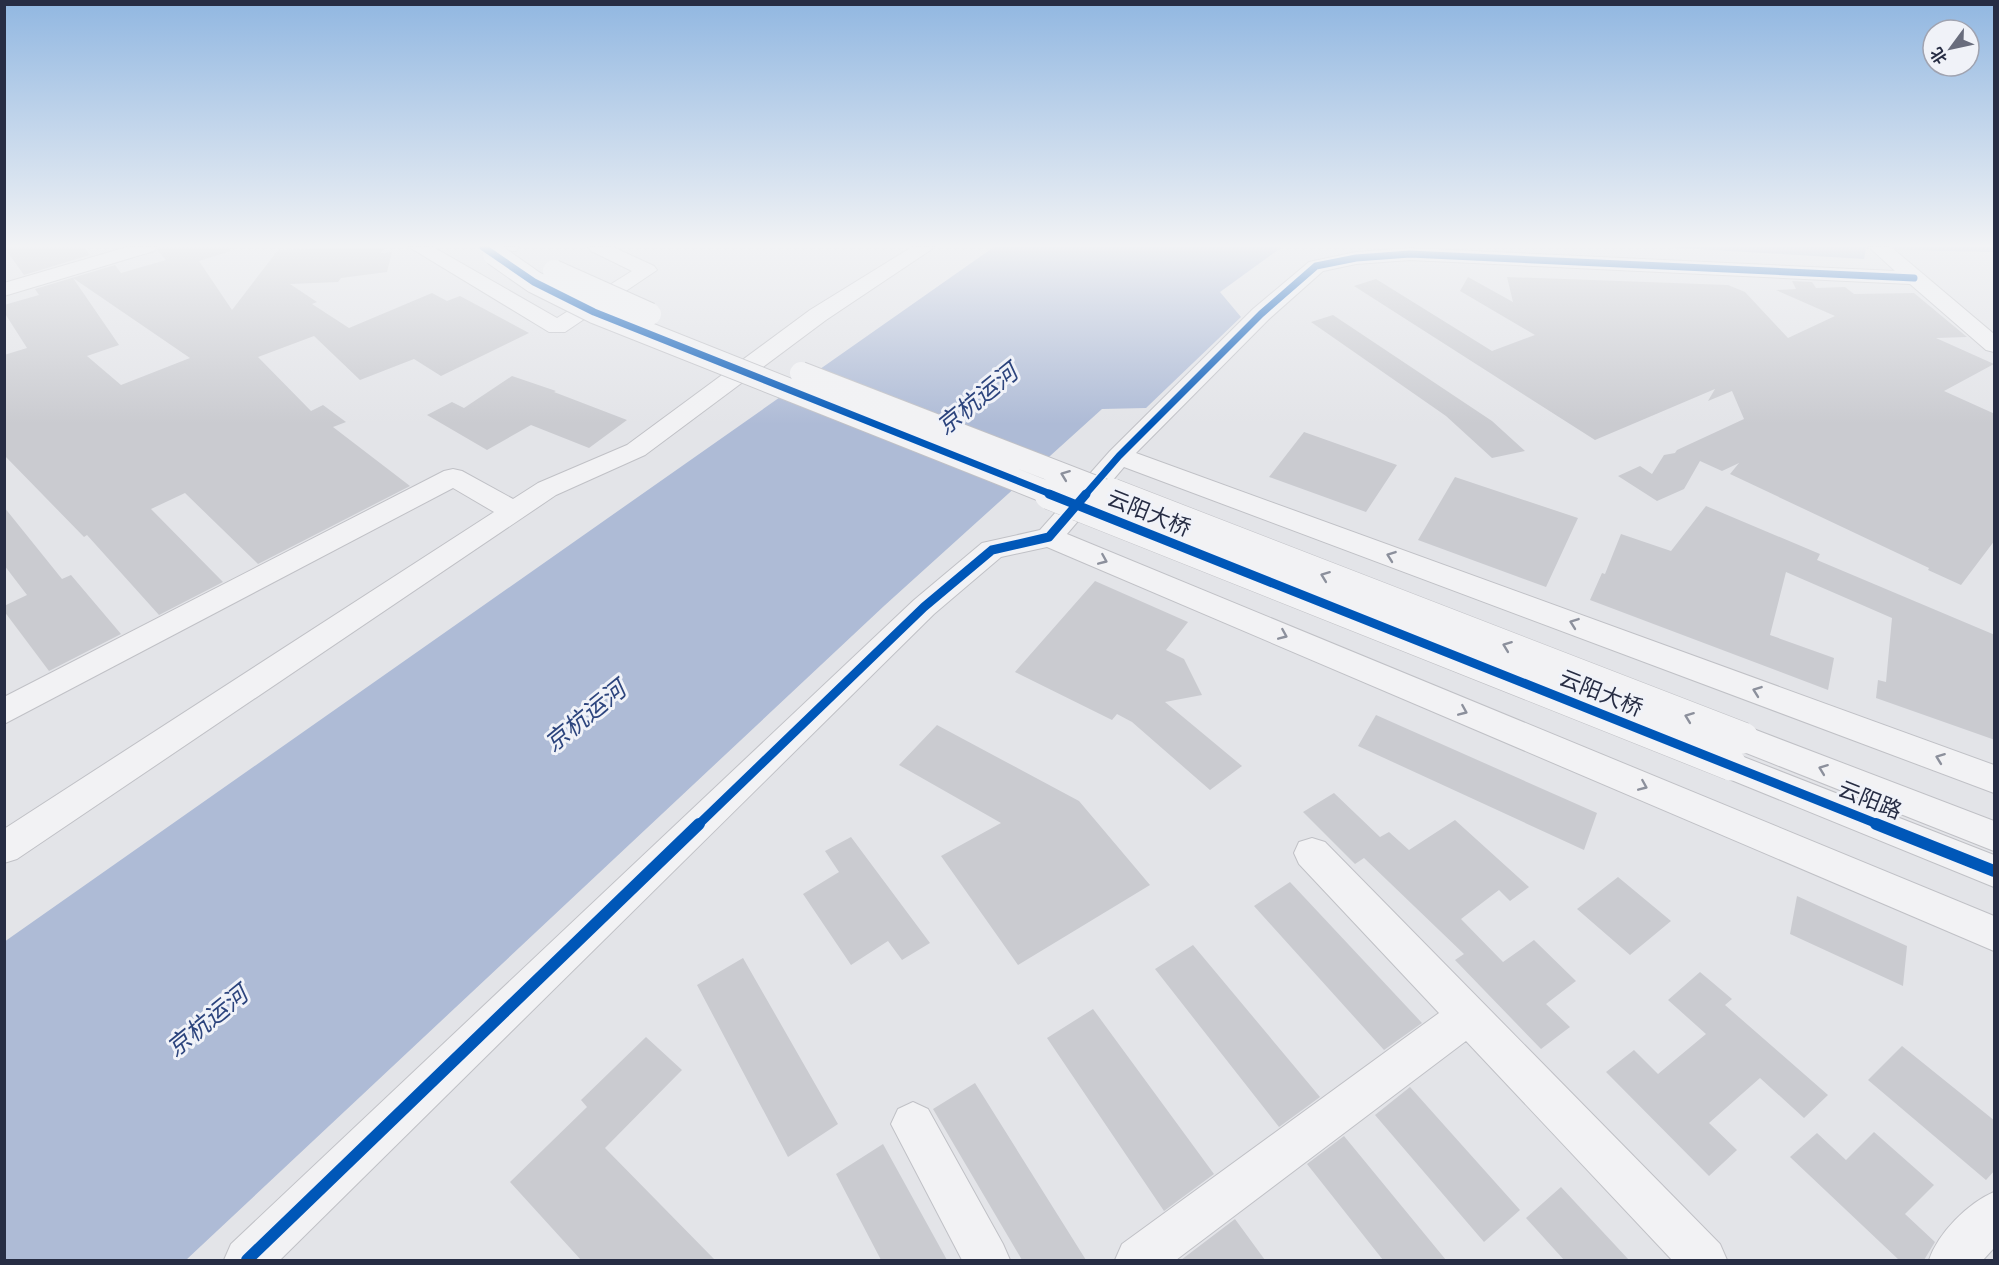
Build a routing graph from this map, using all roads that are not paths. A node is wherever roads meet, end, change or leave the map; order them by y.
1 (521, 306) edge
2 (582, 306) edge
3 (590, 306) edge
4 (832, 306) edge
5 (1270, 306) edge
6 (1948, 306) edge
7 (1965, 306) edge
8 (1983, 311) dead end
9 (1995, 345) edge
10 (1119, 456) junction
11 (513, 511) junction
12 (1049, 537) junction
13 (4, 712) edge
14 (1737, 752) junction
15 (1995, 779) edge
16 (1995, 836) edge
17 (4, 848) edge
18 (1312, 853) dead end
19 (1995, 871) edge
20 (1995, 934) edge
21 (1469, 1015) junction
22 (913, 1124) dead end
23 (1995, 1215) edge
24 (247, 1260) edge
25 (987, 1260) edge
26 (1138, 1260) edge
27 (1704, 1260) edge
28 (1952, 1260) edge

1 - 3 street
2 - 14 street, 云阳大桥, bridge
4 - 11 street
5 - 10 street
6 - 9 street
7 - 8 street
10 - 12 street
15 -> 10 street
11 - 13 street
11 - 17 street
12 -> 20 street
12 - 24 street
16 -> 14 street, 云阳路
14 - 19 street, 云阳路
18 - 21 street
21 - 26 street
21 - 27 street
22 - 25 street
23 - 28 street

